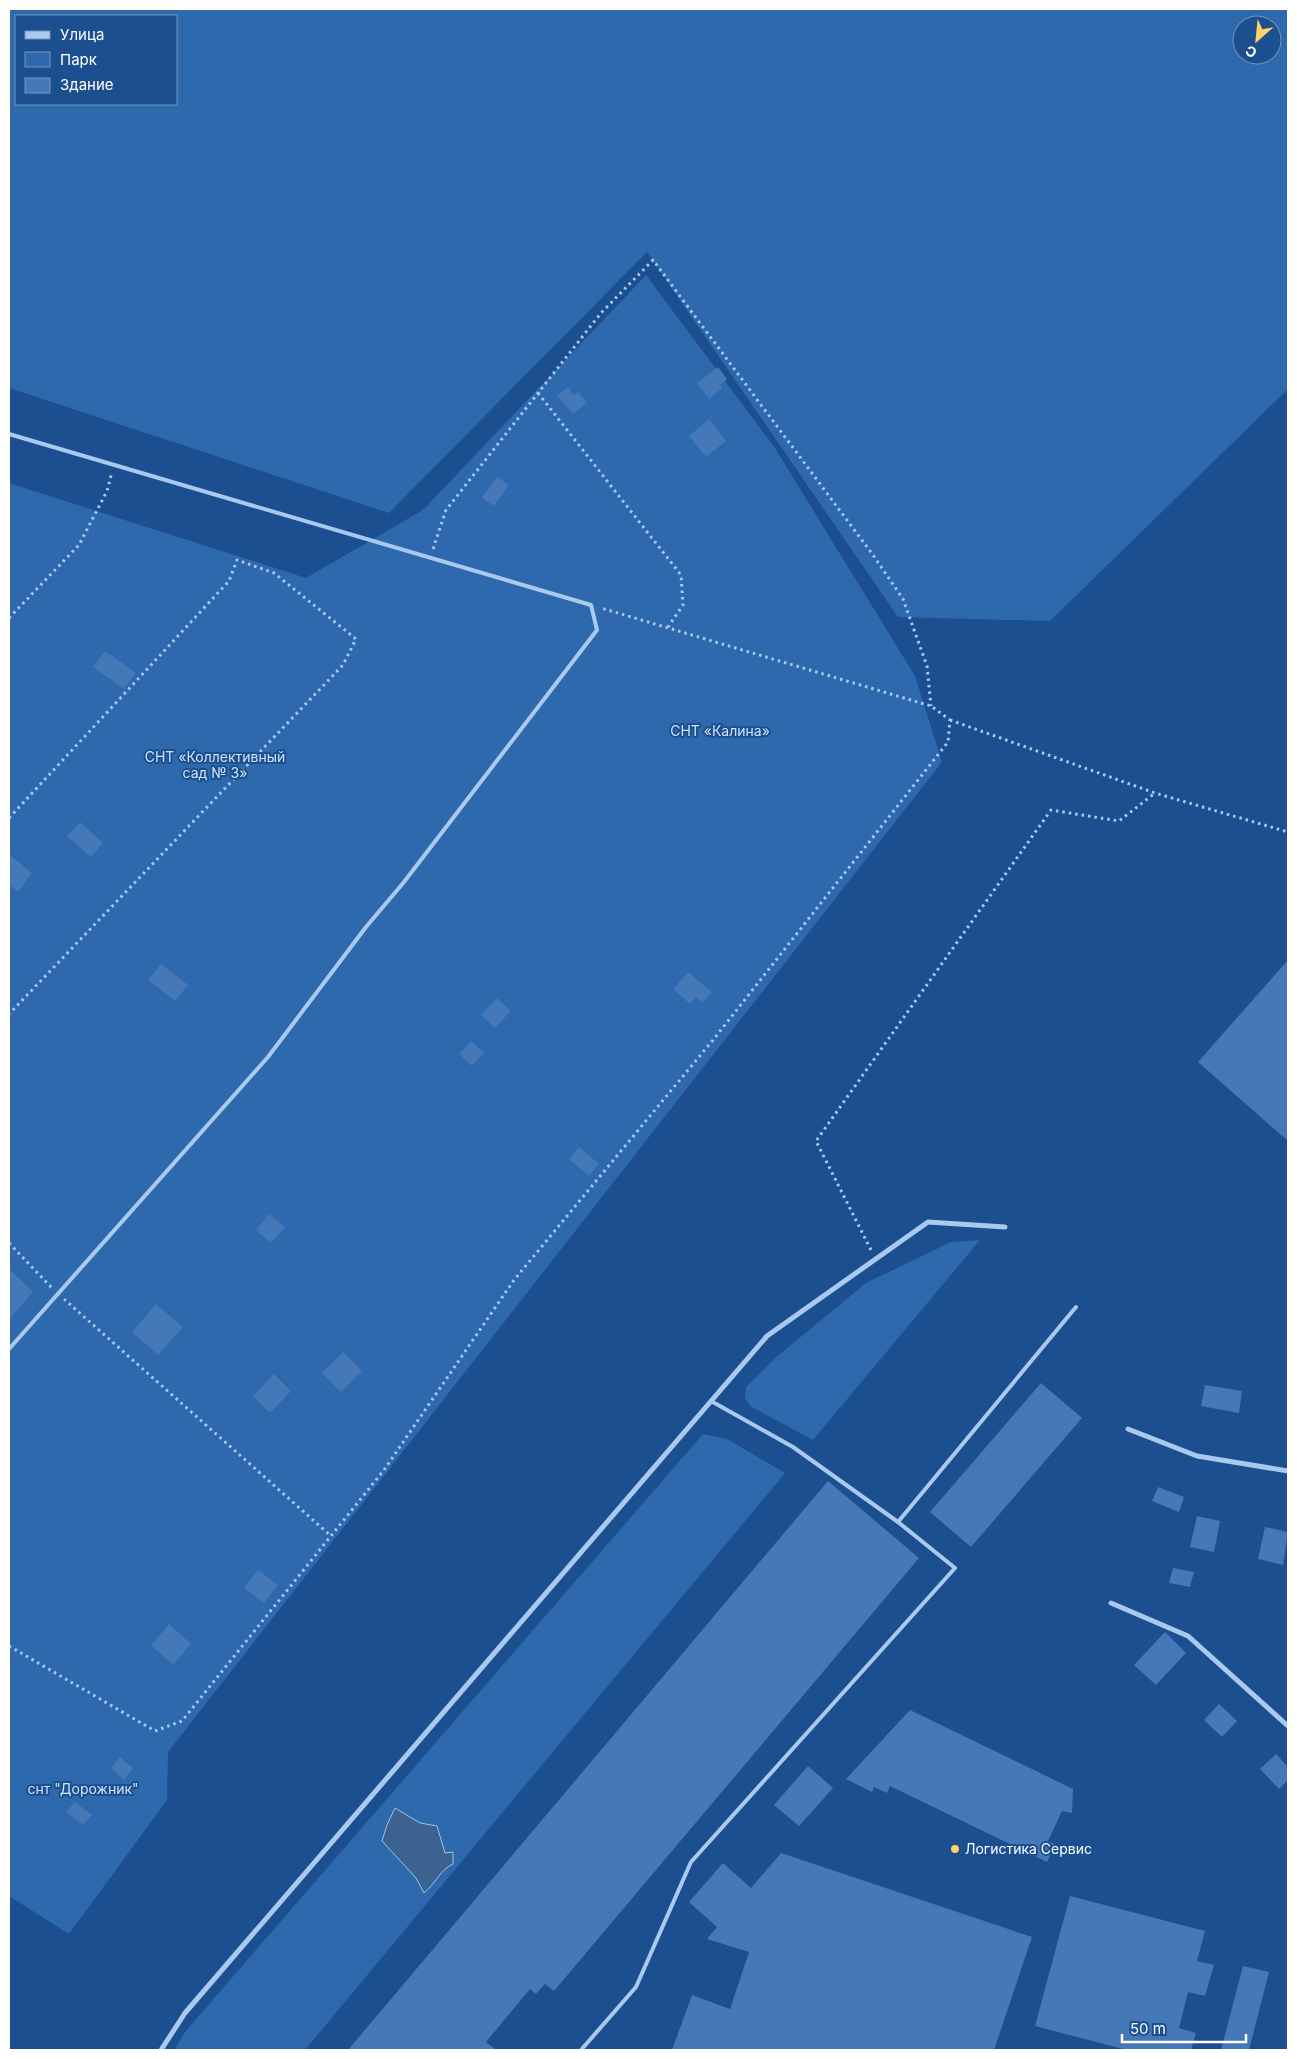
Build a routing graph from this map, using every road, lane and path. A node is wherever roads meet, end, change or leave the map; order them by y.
1 (538, 393) junction
2 (9, 434) edge
3 (114, 465) junction
4 (430, 557) junction
5 (591, 605) junction
6 (9, 618) edge
7 (668, 627) junction
8 (931, 706) junction
9 (950, 720) junction
10 (1155, 793) junction
11 (9, 818) edge
12 (1288, 832) edge
13 (9, 1014) edge
14 (1005, 1227) dead end
15 (9, 1243) edge
16 (876, 1259) junction
17 (58, 1294) junction
18 (1076, 1307) dead end
19 (9, 1349) edge
20 (711, 1401) junction
21 (1128, 1429) dead end
22 (1288, 1471) edge
23 (898, 1522) junction
24 (331, 1536) junction
25 (1111, 1604) dead end
26 (9, 1646) edge
27 (1288, 1726) edge
28 (161, 2050) edge
29 (580, 2050) edge

1 - 4 path
1 - 7 path
1 - 8 path
2 - 3 lane
3 - 4 lane
3 - 6 path
4 - 5 lane
5 - 7 path
5 - 17 lane
7 - 8 path
8 - 9 path
9 - 10 path
9 - 24 path
10 - 12 path
10 - 16 path
11 - 13 path
14 - 16 street
15 - 17 path
16 - 20 street
17 - 19 lane
17 - 24 path
18 - 23 lane
20 - 23 lane
20 - 28 street
21 - 22 street
23 - 29 lane
24 - 26 path
25 - 27 street

